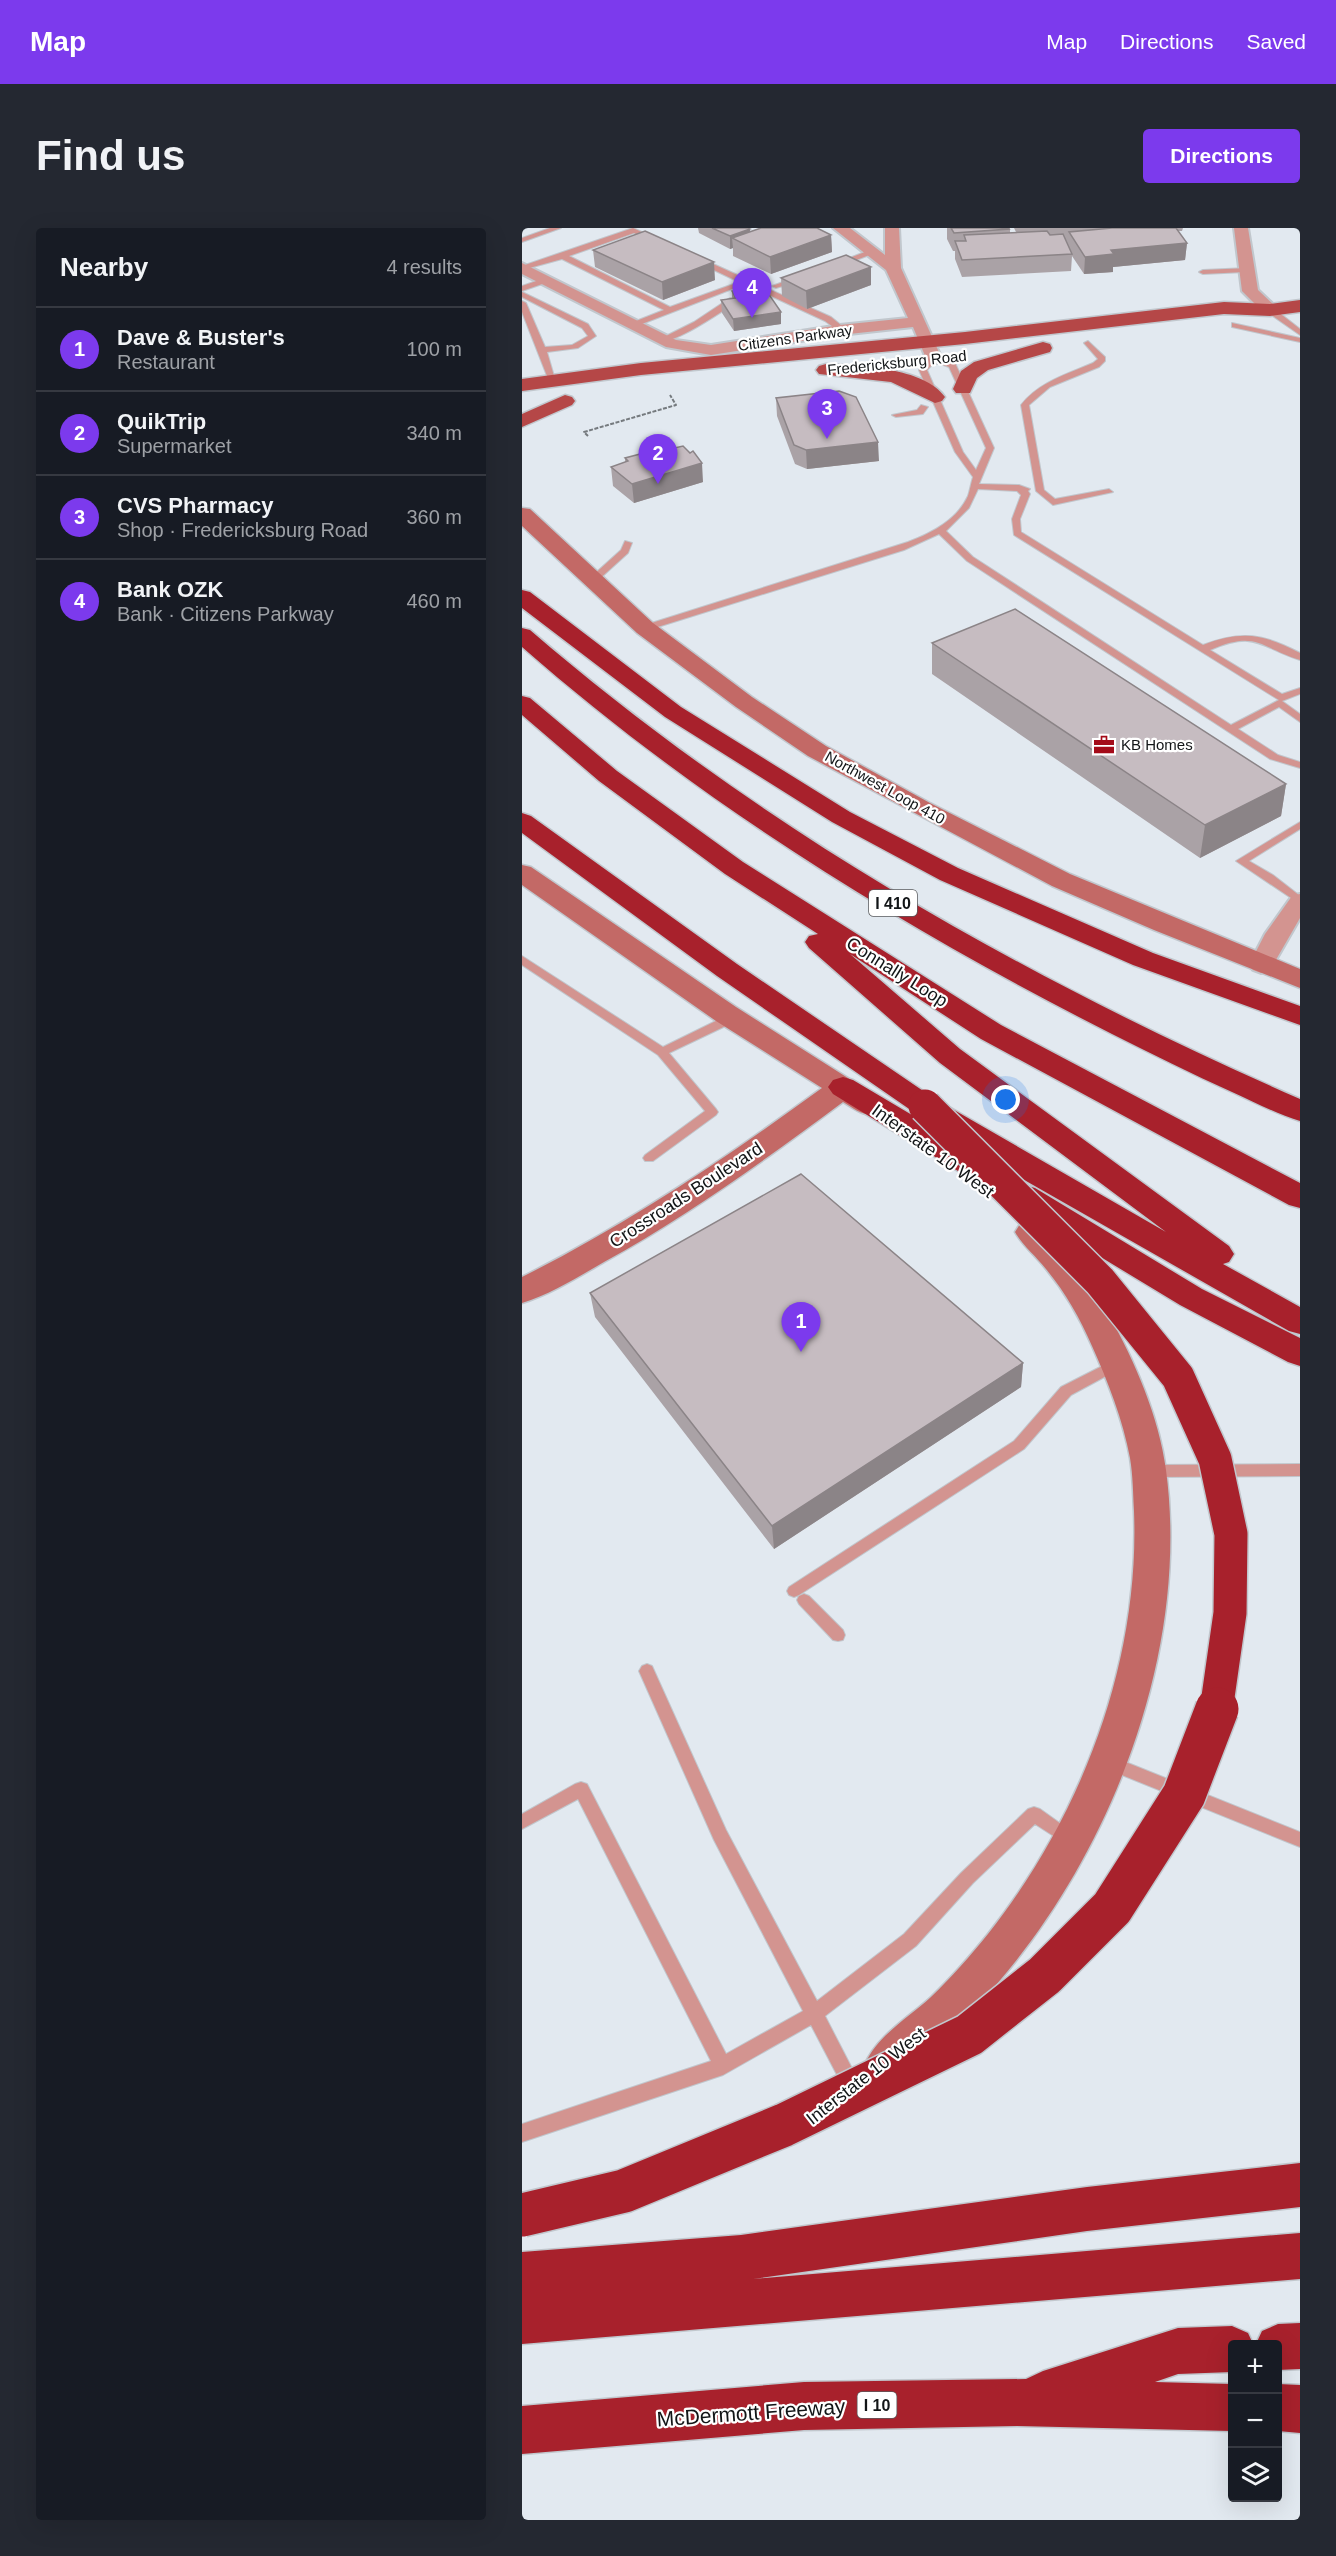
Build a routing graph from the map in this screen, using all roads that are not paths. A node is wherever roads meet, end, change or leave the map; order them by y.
1 (557, 228) edge
2 (840, 228) edge
3 (892, 228) edge
4 (1241, 228) edge
5 (522, 231) edge
6 (533, 236) junction
7 (522, 240) edge
8 (664, 244) edge
9 (873, 252) junction
10 (563, 256) junction
11 (694, 259) edge
12 (829, 267) edge
13 (522, 268) edge
14 (893, 268) junction
15 (1245, 270) junction
16 (1203, 272) dead end
17 (808, 275) edge
18 (545, 280) junction
19 (744, 282) junction
20 (776, 286) dead end
21 (522, 289) edge
22 (522, 294) edge
23 (744, 299) edge
24 (522, 303) edge
25 (1300, 306) edge
26 (670, 310) junction
27 (1270, 310) junction
28 (918, 322) junction
29 (634, 325) junction
30 (1235, 325) junction
31 (843, 330) junction
32 (1182, 331) dead end
33 (1300, 333) edge
34 (1109, 340) dead end
35 (1300, 340) edge
36 (927, 341) junction
37 (667, 342) junction
38 (1088, 343) junction
39 (1043, 348) junction
40 (542, 349) junction
41 (934, 359) junction
42 (668, 366) junction
43 (826, 370) junction
44 (553, 381) junction
45 (695, 383) dead end
46 (522, 385) edge
47 (963, 389) junction
48 (587, 398) dead end
49 (565, 401) junction
50 (926, 405) junction
51 (522, 407) edge
52 (896, 415) dead end
53 (943, 417) junction
54 (522, 421) edge
55 (976, 482) junction
56 (1019, 489) junction
57 (1040, 491) junction
58 (1109, 492) dead end
59 (522, 514) edge
60 (940, 530) junction
61 (628, 543) dead end
62 (593, 580) junction
63 (522, 597) edge
64 (645, 628) junction
65 (522, 635) edge
66 (1203, 649) junction
67 (1300, 657) edge
68 (1300, 691) edge
69 (1281, 700) junction
70 (522, 703) edge
71 (1300, 719) edge
72 (1231, 729) junction
73 (1300, 765) edge
74 (525, 823) edge
75 (1300, 825) edge
76 (734, 868) junction
77 (522, 873) edge
78 (1300, 901) edge
79 (522, 960) edge
80 (1261, 965) junction
81 (1300, 979) edge
82 (1300, 1016) edge
83 (732, 1018) junction
84 (663, 1052) junction
85 (843, 1087) junction
86 (925, 1106) junction
87 (1300, 1111) edge
88 (649, 1158) dead end
89 (1300, 1197) edge
90 (522, 1291) edge
91 (1300, 1311) edge
92 (1300, 1322) edge
93 (1300, 1353) edge
94 (1116, 1364) junction
95 (1300, 1470) edge
96 (1149, 1471) junction
97 (838, 1635) dead end
98 (646, 1671) dead end
99 (1108, 1762) junction
100 (522, 1822) edge
101 (1071, 1840) junction
102 (1300, 1840) edge
103 (814, 2014) junction
104 (723, 2066) junction
105 (854, 2090) junction
106 (522, 2133) edge
107 (1300, 2185) edge
108 (522, 2215) edge
109 (522, 2229) edge
110 (1300, 2256) edge
111 (522, 2275) edge
112 (522, 2321) edge
113 (1300, 2346) edge
114 (1282, 2347) edge
115 (1228, 2349) edge
116 (1017, 2402) junction
117 (1228, 2407) edge
118 (1282, 2408) edge
119 (1300, 2409) edge
120 (522, 2430) edge

1 - 6 lane
2 - 9 street
3 - 14 street
4 - 15 street
5 - 6 lane
6 - 7 lane
8 - 10 lane
9 - 12 lane
9 - 14 street
10 - 13 lane
10 - 26 lane
11 - 19 lane
13 - 18 street, Citizens Parkway
14 - 28 street
15 - 16 lane
15 - 27 street
17 - 20 lane
18 - 21 lane
18 - 29 street, Citizens Parkway
19 - 26 lane
19 - 31 lane
22 - 40 lane
23 - 37 lane
24 - 40 lane
25 - 27 main road, Fredericksburg Road
26 - 29 lane
27 - 30 main road, Fredericksburg Road
27 - 33 lane
27 - 36 main road, Fredericksburg Road
28 - 31 street, Citizens Parkway
28 - 36 street
29 - 37 street, Citizens Parkway
30 - 32 main road, Fredericksburg Road
30 - 35 lane
31 - 37 street, Citizens Parkway
34 - 38 main road, Fredericksburg Road
36 - 41 street
36 - 42 main road, Fredericksburg Road
37 - 42 street
38 - 39 main road, Fredericksburg Road
38 - 57 lane
39 - 41 main road, Fredericksburg Road
39 - 47 main road
40 - 44 lane
41 - 43 main road, Fredericksburg Road
41 - 47 lane
41 - 50 lane
42 - 44 main road, Fredericksburg Road
43 - 45 main road, Fredericksburg Road
43 - 50 main road
44 - 46 main road, Fredericksburg Road
47 - 55 lane
48 - 49 main road
49 - 51 main road
49 - 54 main road
50 - 52 lane
50 - 53 lane
50 - 53 lane
53 - 55 lane
55 - 56 lane
55 - 60 lane
56 - 57 lane
56 - 66 lane
57 - 58 lane
59 - 62 main road, Northwest Loop 410
60 - 64 lane
60 - 72 lane
61 - 62 lane
62 - 64 main road, Northwest Loop 410
63 - 82 highway
64 - 80 main road, Northwest Loop 410
65 - 87 highway, I 410
66 - 67 lane
66 - 69 lane
68 - 69 lane
69 - 71 lane
69 - 72 lane
70 - 76 highway, Connally Loop
72 - 73 lane
74 - 86 highway
75 - 78 lane
76 - 89 highway, Connally Loop
76 - 91 highway
77 - 83 main road
78 - 80 street
79 - 84 lane
80 - 81 main road, Northwest Loop 410
83 - 84 lane
83 - 85 main road
84 - 88 lane
85 - 90 main road, Crossroads Boulevard
85 - 93 highway
85 - 94 main road, Interstate 10 West
86 - 92 highway, bridge
86 - 108 highway, bridge
94 - 96 main road, Interstate 10 West
94 - 97 lane
95 - 96 lane
96 - 99 main road, Interstate 10 West
98 - 103 lane
99 - 101 main road, Interstate 10 West
99 - 102 lane
100 - 104 lane
101 - 103 lane
101 - 105 main road, Interstate 10 West
103 - 104 lane
103 - 105 lane
104 - 106 lane
105 - 109 main road, Interstate 10 West
107 - 111 highway
110 - 112 highway
113 - 114 highway
115 - 116 highway
116 - 117 highway, McDermott Freeway / I 10
116 - 120 highway, McDermott Freeway / I 10
118 - 119 highway

